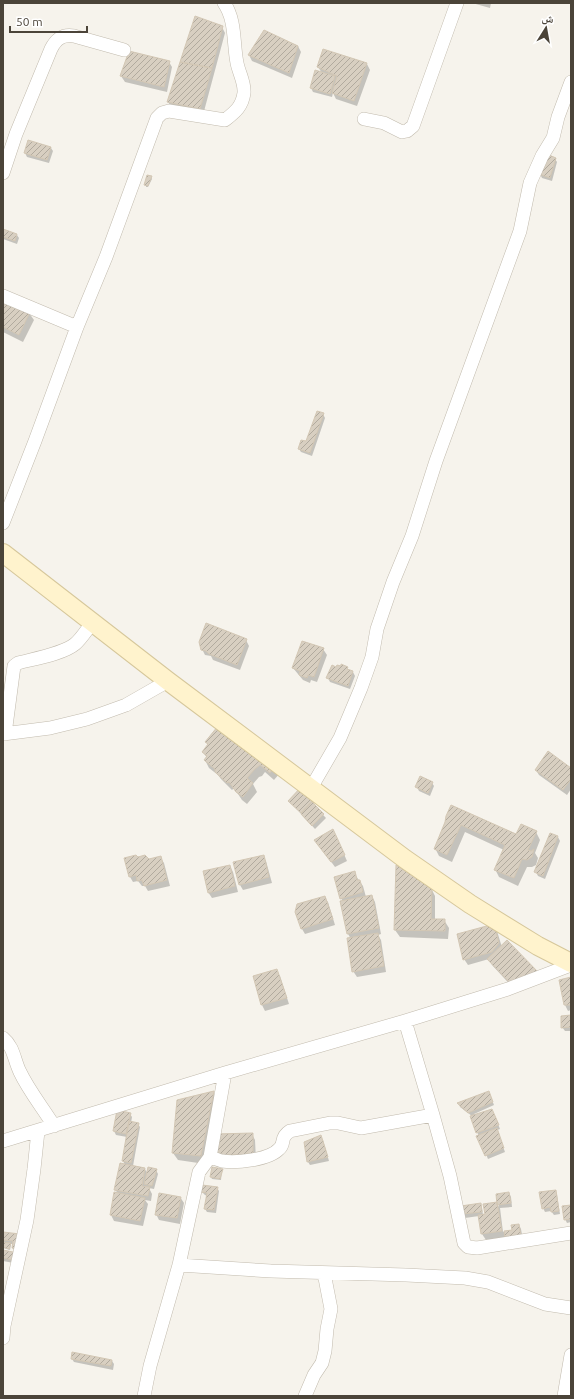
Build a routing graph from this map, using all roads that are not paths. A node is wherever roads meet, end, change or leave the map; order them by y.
1 (224, 3) edge
2 (457, 3) edge
3 (124, 50) dead end
4 (571, 82) edge
5 (364, 120) dead end
6 (3, 173) edge
7 (3, 296) edge
8 (77, 327) junction
9 (3, 523) edge
10 (3, 553) edge
11 (93, 622) junction
12 (168, 681) junction
13 (4, 734) edge
14 (311, 788) junction
15 (571, 964) edge
16 (405, 1021) junction
17 (3, 1038) edge
18 (225, 1072) junction
19 (434, 1115) junction
20 (54, 1126) junction
21 (38, 1131) junction
22 (3, 1141) edge
23 (210, 1156) junction
24 (571, 1233) edge
25 (179, 1265) junction
26 (324, 1273) junction
27 (571, 1308) edge
28 (3, 1329) edge
29 (571, 1355) edge
30 (144, 1396) edge
31 (305, 1396) edge
32 (564, 1396) edge

1 - 8 street
2 - 5 street
3 - 6 street
4 - 14 street
7 - 8 street
8 - 9 street
10 - 11 street
11 - 12 street
11 - 13 street
12 - 13 street
12 - 14 street
14 - 15 street
15 - 16 street
16 - 18 street
16 - 19 street
17 - 20 street
18 - 20 street
18 - 23 street
19 - 23 street
19 - 24 street
20 - 21 street
21 - 22 street
21 - 28 street
23 - 25 street
25 - 26 street
25 - 30 street
26 - 27 street
26 - 31 street
29 - 32 street

